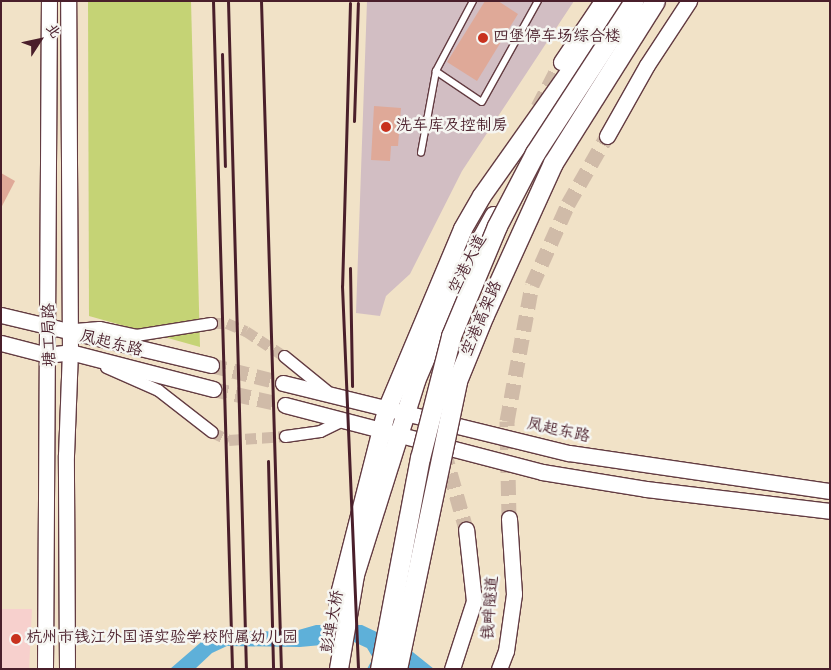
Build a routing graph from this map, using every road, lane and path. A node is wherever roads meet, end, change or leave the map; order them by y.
1 (49, 1) edge
2 (68, 1) edge
3 (473, 1) edge
4 (538, 1) edge
5 (602, 1) edge
6 (620, 1) edge
7 (634, 1) edge
8 (655, 1) edge
9 (666, 1) edge
10 (689, 1) edge
11 (561, 62) tunnel mouth
12 (436, 71) junction
13 (607, 136) tunnel mouth
14 (421, 153) dead end
15 (1, 315) edge
16 (211, 323) tunnel mouth
17 (48, 328) junction
18 (68, 330) junction
19 (1, 343) edge
20 (70, 352) junction
21 (47, 355) junction
22 (284, 356) tunnel mouth
23 (211, 364) tunnel mouth
24 (283, 383) tunnel mouth
25 (213, 389) tunnel mouth
26 (339, 398) junction
27 (285, 405) tunnel mouth
28 (387, 410) junction
29 (407, 415) junction
30 (343, 420) junction
31 (382, 430) junction
32 (212, 432) tunnel mouth
33 (401, 434) junction
34 (285, 436) tunnel mouth
35 (830, 491) edge
36 (830, 511) edge
37 (509, 518) tunnel mouth
38 (466, 529) tunnel mouth
39 (349, 575) junction
40 (45, 669) edge
41 (67, 669) edge
42 (326, 669) edge
43 (339, 669) edge
44 (380, 669) edge
45 (397, 669) edge
46 (452, 669) edge
47 (499, 669) edge

1 - 17 main road, 塘工局路
2 - 18 main road, 塘工局路
3 - 12 lane
4 - 12 lane
5 - 11 main road
6 - 28 main road, 空港大道
7 - 44 highway, 空港高架路, bridge
8 - 45 highway, 空港高架路, bridge
9 - 29 main road, 空港大道
10 - 13 main road
12 - 14 lane
15 - 17 main road, 凤起东路
16 - 18 street
17 - 18 main road, 凤起东路
17 - 21 main road, 塘工局路
18 - 20 main road, 塘工局路
18 - 23 main road, 凤起东路
19 - 21 main road, 凤起东路
20 - 21 main road, 凤起东路
20 - 25 main road, 凤起东路
20 - 32 street
20 - 41 main road, 塘工局路
21 - 40 main road, 塘工局路
22 - 26 street
24 - 26 main road, 凤起东路
26 - 28 main road, 凤起东路
27 - 30 main road
28 - 29 main road, 凤起东路
28 - 31 main road, 空港大道
29 - 33 main road, 空港大道
29 - 35 main road, 凤起东路
30 - 31 main road
30 - 34 street
31 - 33 main road
31 - 39 main road, 空港大道
33 - 36 main road
33 - 39 main road, 空港大道
37 - 47 main road, 钱畔隧道
38 - 46 main road, 钱畔隧道
39 - 42 main road, 彭埠大桥
39 - 43 main road

